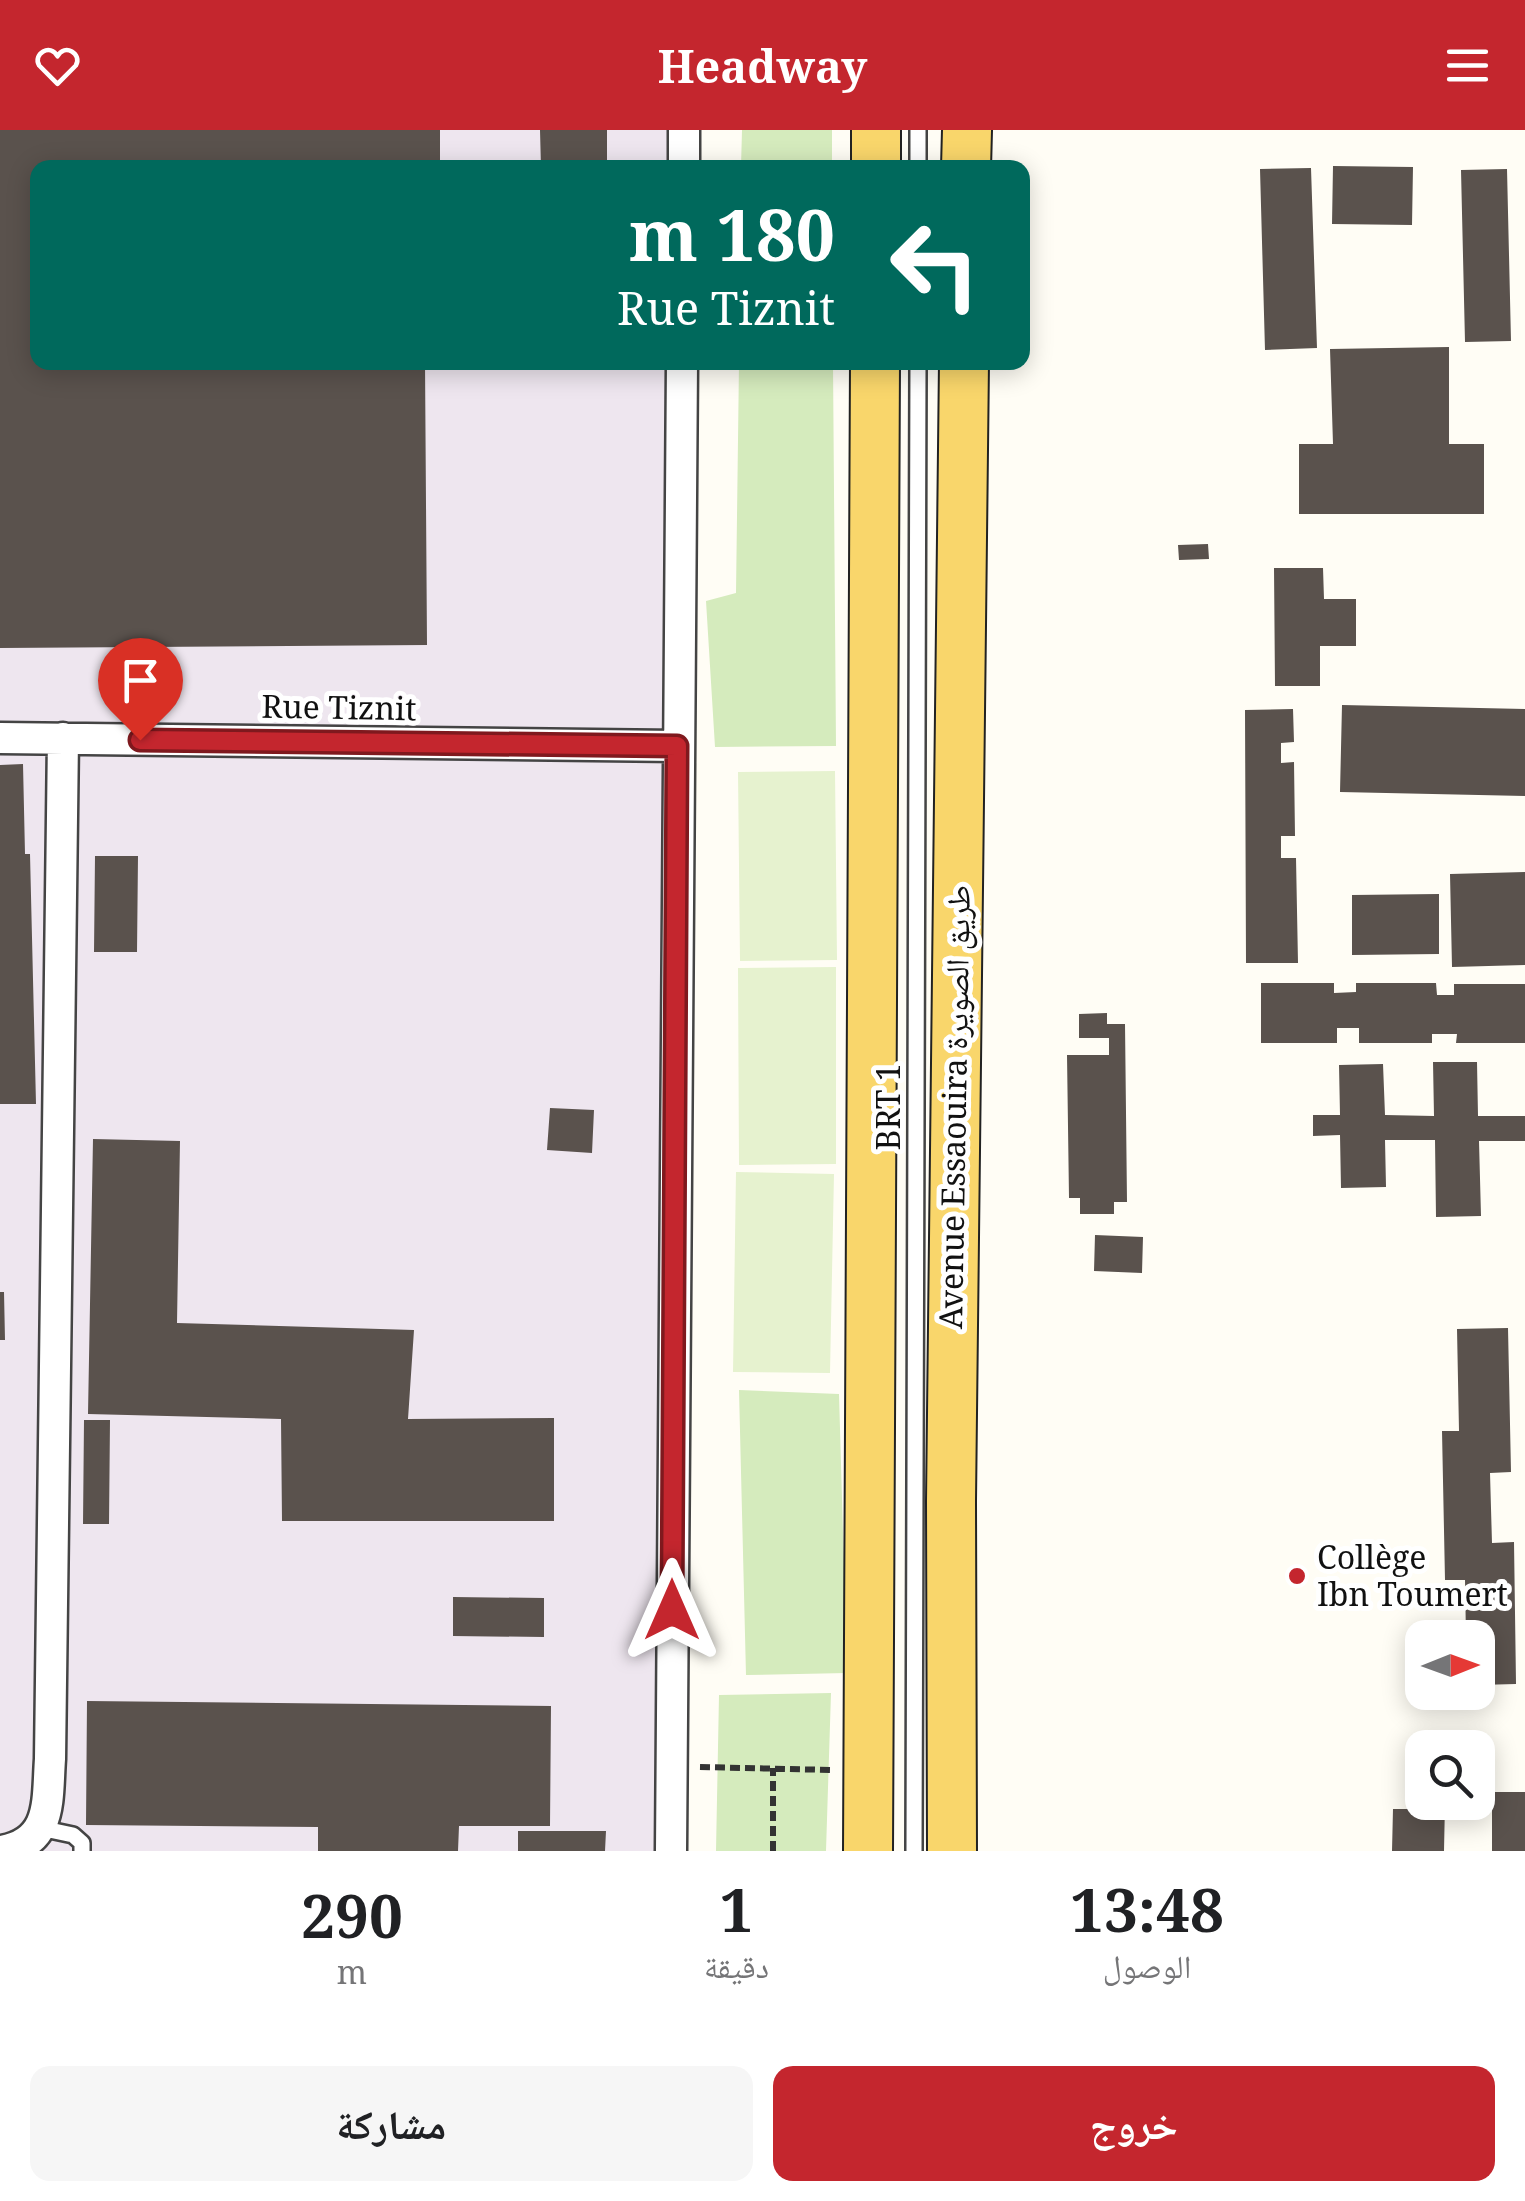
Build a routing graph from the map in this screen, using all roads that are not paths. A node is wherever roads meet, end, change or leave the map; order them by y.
1 (684, 130) edge
2 (876, 130) edge
3 (918, 130) edge
4 (966, 130) edge
5 (684, 160) edge
6 (876, 160) edge
7 (918, 160) edge
8 (966, 160) edge
9 (682, 370) edge
10 (875, 370) edge
11 (918, 370) edge
12 (964, 370) edge
13 (0, 738) edge
14 (63, 738) junction
15 (677, 746) junction
16 (40, 1828) junction
17 (2, 1851) edge
18 (82, 1851) edge
19 (671, 1851) edge
20 (868, 1851) edge
21 (914, 1851) edge
22 (952, 1851) edge

1 - 5 street
2 - 6 main road
3 - 7 lane
4 - 8 main road
9 - 15 street
10 - 20 main road
11 - 21 lane, BRT 1
12 - 22 main road, Avenue Essaouira طريق الصويرة
13 - 14 street, Rue Tiznit
14 - 15 street, Rue Tiznit
14 - 16 street
15 - 19 street
16 - 17 street
16 - 18 lane

